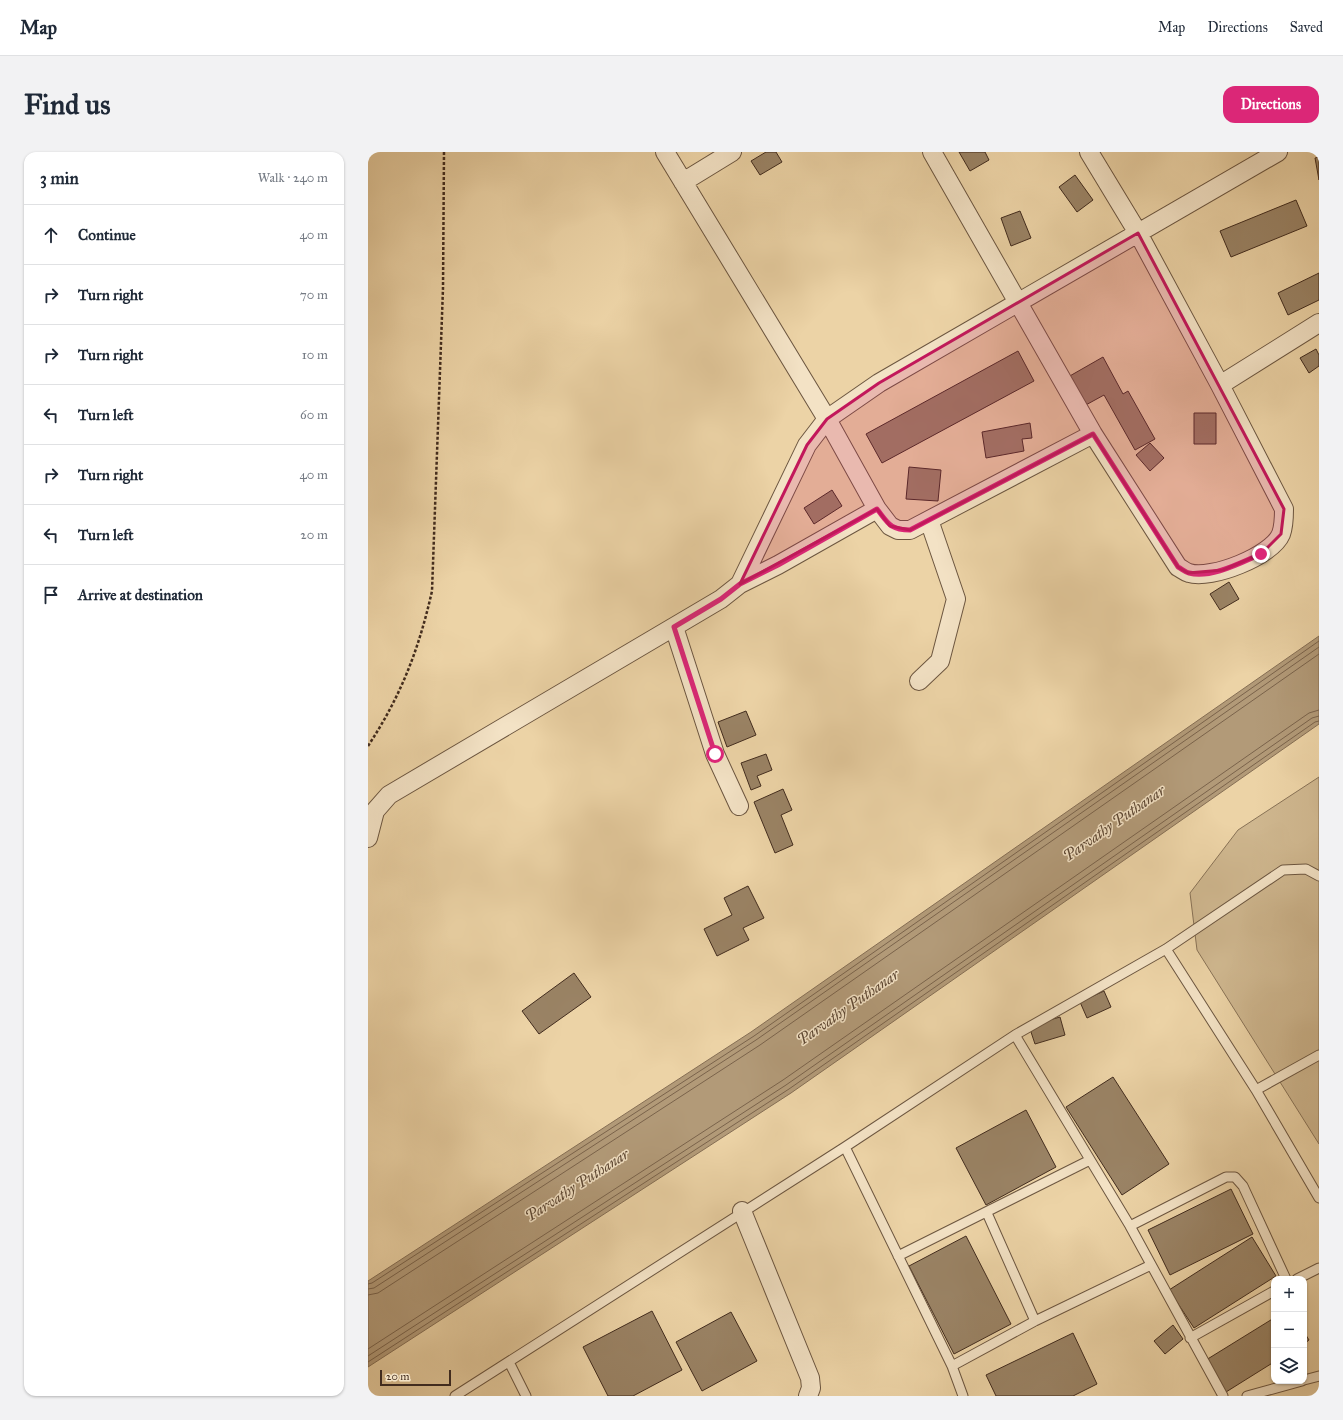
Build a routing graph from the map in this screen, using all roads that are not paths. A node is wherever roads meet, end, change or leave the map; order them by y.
1 (665, 152) edge
2 (732, 152) edge
3 (932, 152) edge
4 (1089, 152) edge
5 (1278, 152) edge
6 (682, 182) junction
7 (1138, 233) junction
8 (1018, 303) junction
9 (1319, 323) edge
10 (1220, 385) junction
11 (827, 419) junction
12 (1093, 434) junction
13 (877, 509) junction
14 (929, 520) junction
15 (740, 584) junction
16 (674, 627) junction
17 (919, 681) dead end
18 (739, 806) dead end
19 (368, 838) edge
20 (1319, 876) edge
21 (1166, 949) junction
22 (1015, 1035) junction
23 (1319, 1055) edge
24 (1256, 1090) junction
25 (845, 1147) junction
26 (1090, 1160) junction
27 (1319, 1198) edge
28 (742, 1211) junction
29 (987, 1213) junction
30 (1130, 1226) junction
31 (898, 1256) junction
32 (1151, 1265) junction
33 (1319, 1268) edge
34 (1285, 1276) edge
35 (1303, 1276) edge
36 (1271, 1293) edge
37 (1035, 1321) junction
38 (1190, 1338) junction
39 (509, 1362) junction
40 (952, 1366) junction
41 (1319, 1376) edge
42 (1307, 1380) edge
43 (1292, 1384) edge
44 (455, 1396) edge
45 (526, 1396) edge
46 (808, 1396) edge
47 (963, 1396) edge
48 (1223, 1396) edge
49 (1247, 1396) edge

1 - 6 street
2 - 6 street
3 - 8 street
4 - 7 street
5 - 7 street
6 - 11 street
7 - 8 street
7 - 10 street
8 - 11 street
8 - 12 street
9 - 10 street
10 - 12 street
11 - 13 street
11 - 15 street
12 - 14 street
13 - 14 street
13 - 15 street
14 - 17 street
15 - 16 street
16 - 18 street
16 - 19 street
20 - 21 lane
21 - 22 lane
21 - 24 lane
22 - 25 lane
22 - 26 lane
23 - 24 lane
24 - 27 lane
25 - 28 lane
25 - 31 lane
26 - 29 lane
26 - 30 lane
28 - 39 lane
28 - 46 street
29 - 31 lane
29 - 37 lane
30 - 32 lane
30 - 34 lane
31 - 40 lane
32 - 37 lane
32 - 38 lane
33 - 35 lane
36 - 38 lane
37 - 40 lane
38 - 48 lane
39 - 44 lane
39 - 45 lane
40 - 47 lane
41 - 42 lane
43 - 49 lane

